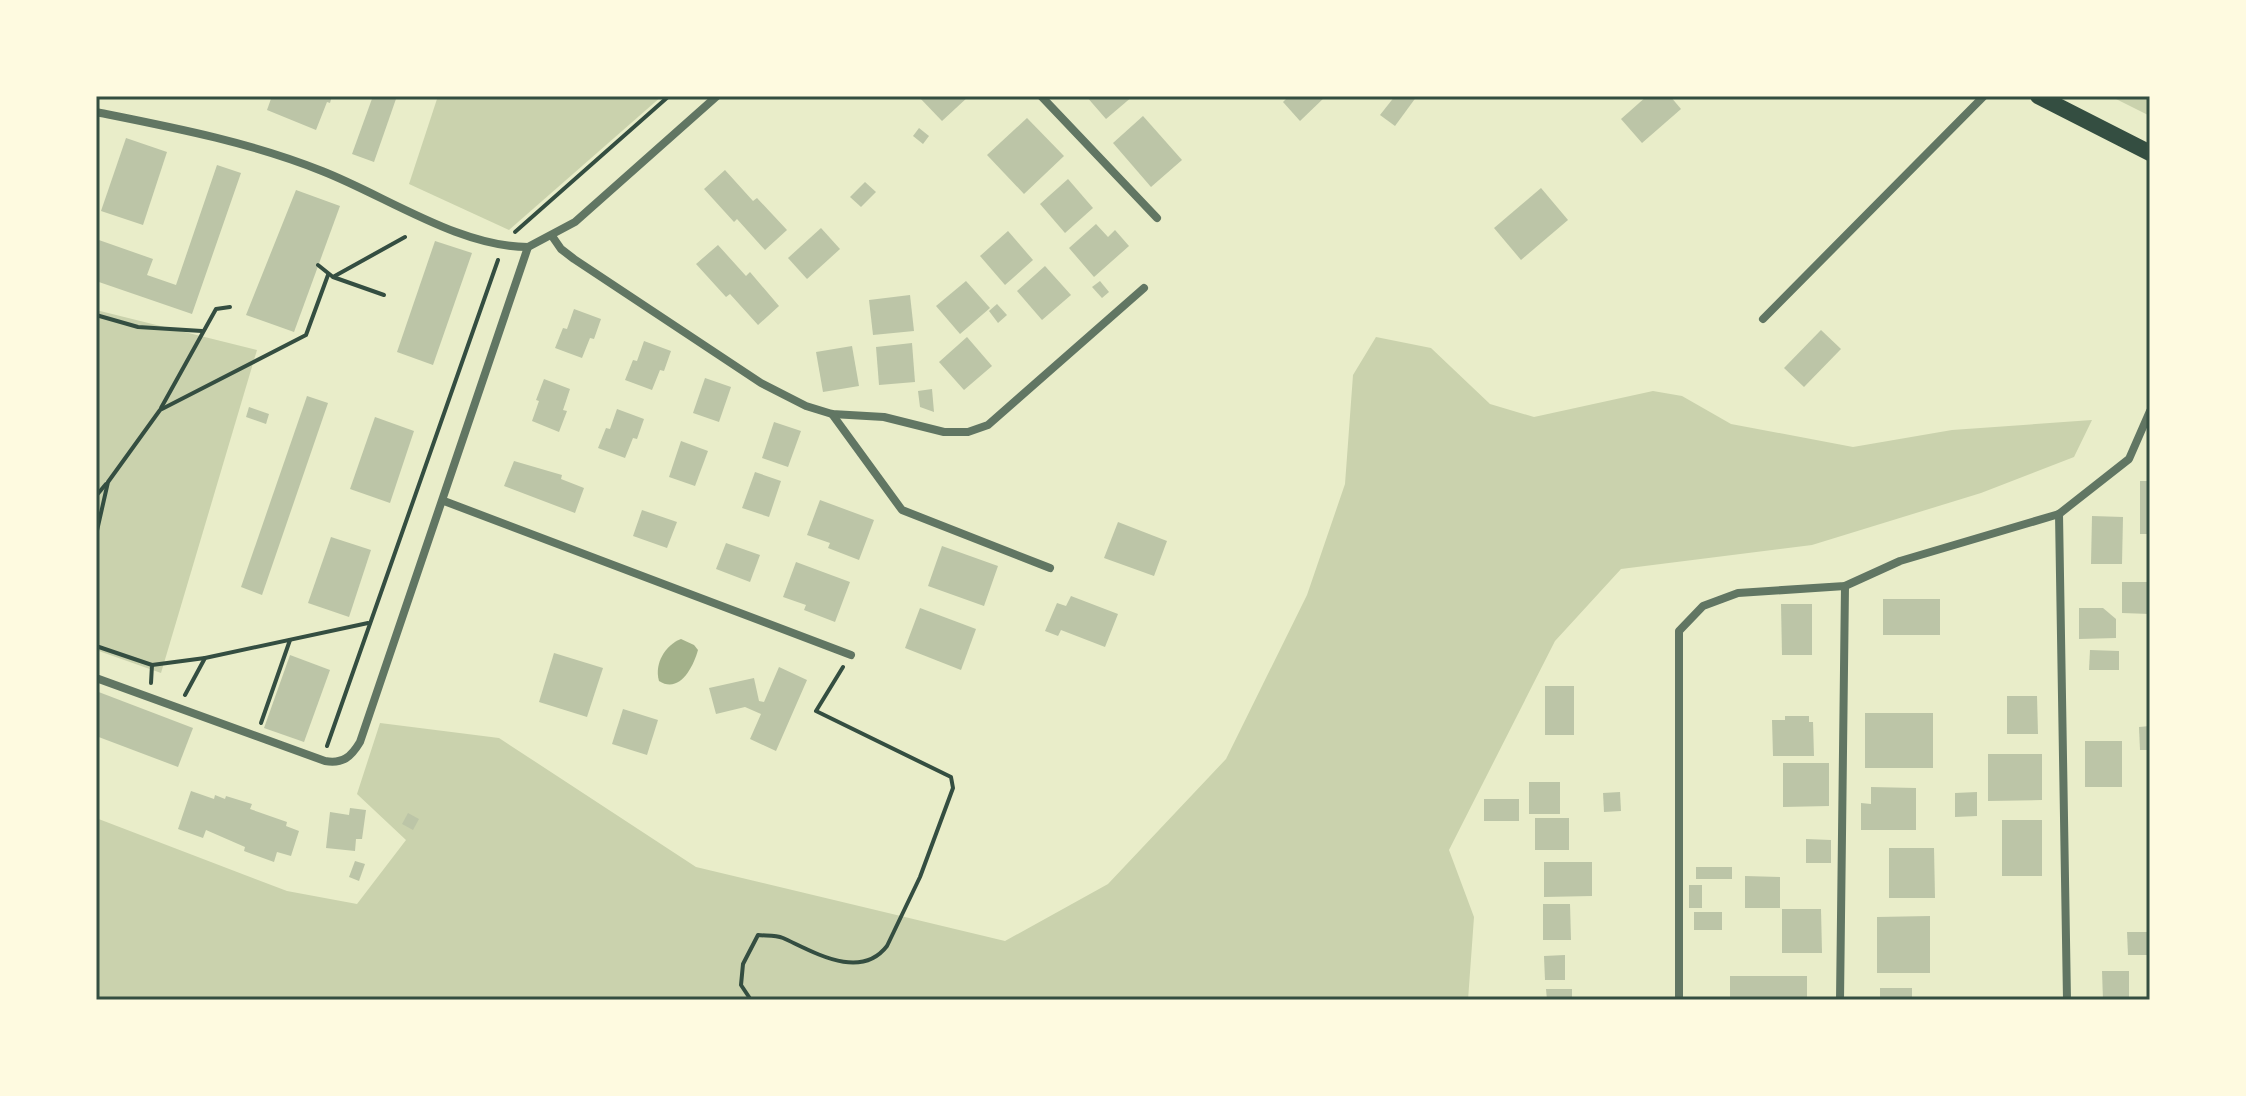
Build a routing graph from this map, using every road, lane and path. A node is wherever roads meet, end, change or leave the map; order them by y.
1 (669, 96) edge
2 (717, 96) edge
3 (1041, 96) edge
4 (1984, 96) edge
5 (2038, 96) edge
6 (96, 112) edge
7 (2150, 153) edge
8 (1157, 218) dead end
9 (552, 236) junction
10 (405, 237) dead end
11 (504, 246) junction
12 (528, 247) junction
13 (318, 265) dead end
14 (331, 276) junction
15 (1144, 288) dead end
16 (384, 295) dead end
17 (230, 307) dead end
18 (96, 315) edge
19 (1763, 319) dead end
20 (202, 331) junction
21 (160, 410) junction
22 (2150, 411) edge
23 (832, 414) junction
24 (108, 482) junction
25 (96, 496) edge
26 (444, 501) junction
27 (2059, 514) junction
28 (96, 535) edge
29 (1050, 568) dead end
30 (1845, 586) junction
31 (368, 623) junction
32 (290, 640) junction
33 (96, 646) edge
34 (851, 655) joint
35 (205, 658) junction
36 (152, 665) junction
37 (96, 678) edge
38 (153, 684) dead end
39 (174, 691) dead end
40 (185, 695) junction
41 (197, 700) dead end
42 (248, 719) dead end
43 (322, 760) junction
44 (751, 1000) edge
45 (759, 1000) edge
46 (802, 1000) edge
47 (1679, 1000) edge
48 (1840, 1000) edge
49 (2067, 1000) edge

1 - 11 path
2 - 9 street
3 - 8 street
4 - 19 street
5 - 7 main road
6 - 11 street
9 - 12 street
9 - 23 street
10 - 14 path
11 - 12 street
11 - 31 path
12 - 26 street
13 - 14 path
14 - 16 path
14 - 21 path
15 - 23 street
17 - 20 path
18 - 20 path
20 - 21 path
21 - 24 path
22 - 27 street
23 - 29 street
24 - 25 path
24 - 28 path
26 - 34 street
26 - 43 street
27 - 30 street
27 - 49 street
30 - 47 street
30 - 48 street
31 - 32 path
31 - 43 path
32 - 35 path
32 - 42 path
33 - 36 path
34 - 44 path
35 - 36 path
35 - 40 path
36 - 38 path
37 - 43 street
39 - 40 path
40 - 41 path
45 - 46 path

